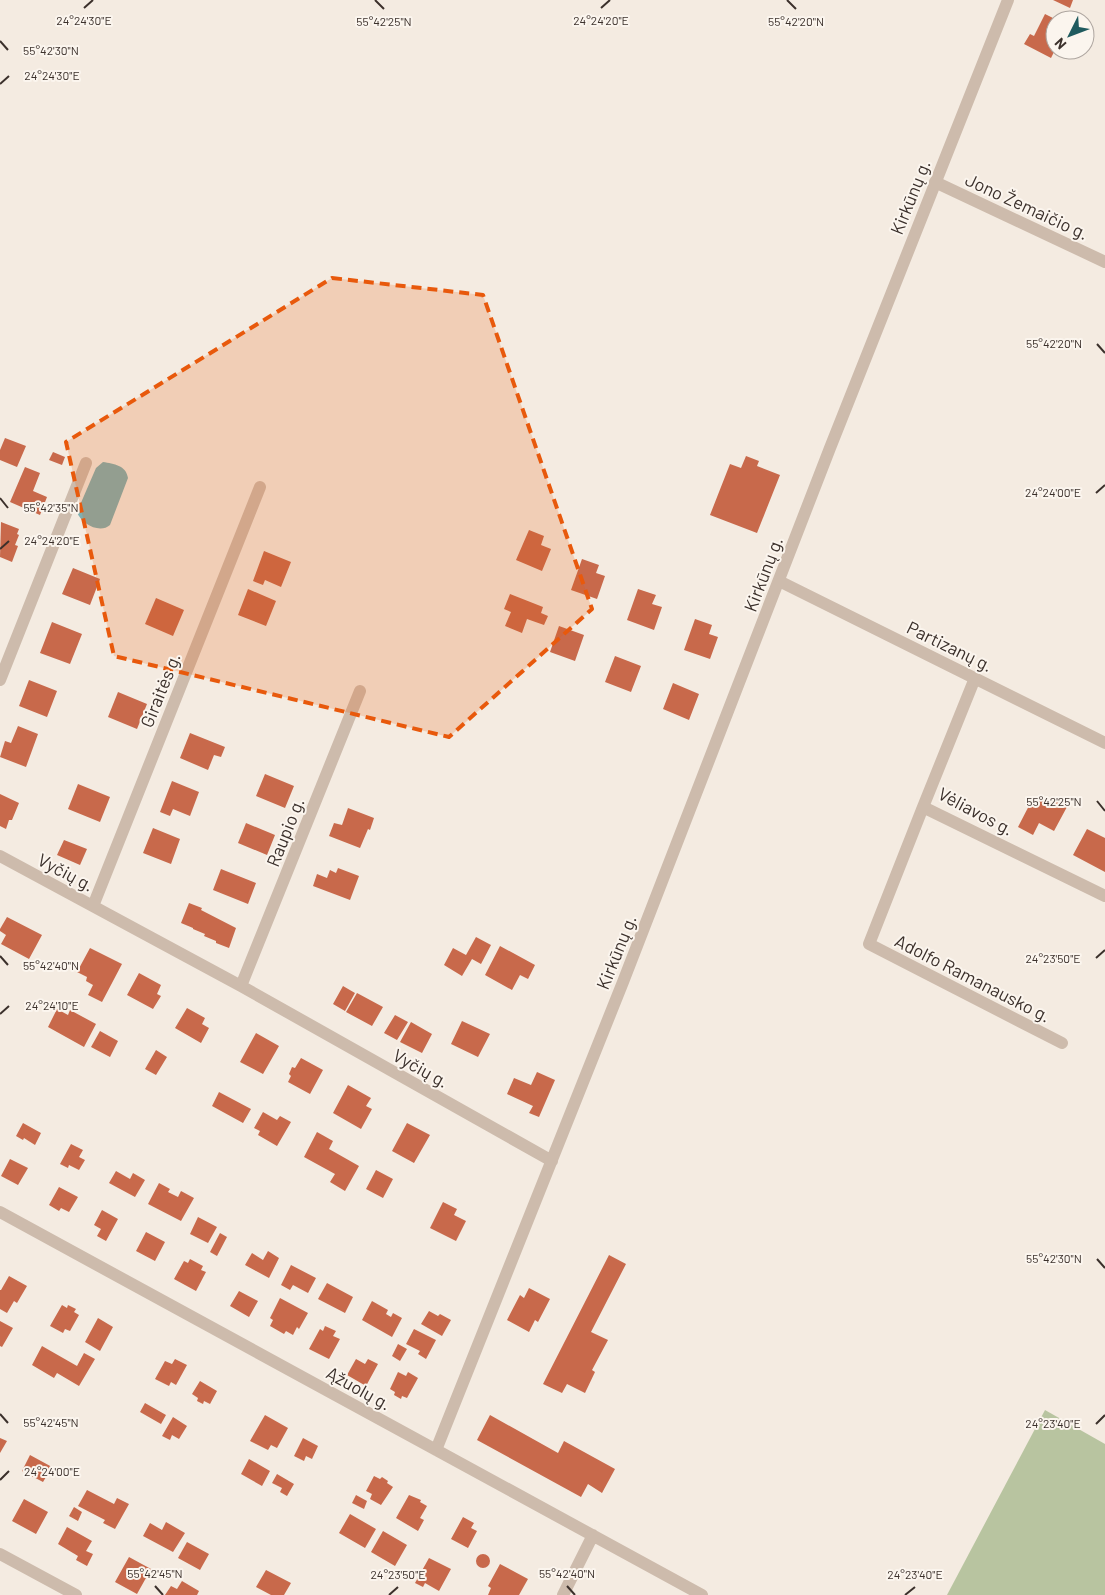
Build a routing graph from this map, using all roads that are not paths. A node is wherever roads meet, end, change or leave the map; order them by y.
1 (1008, 0) edge
2 (935, 182) junction
3 (1105, 262) edge
4 (86, 463) dead end
5 (260, 487) dead end
6 (779, 581) junction
7 (975, 678) junction
8 (0, 680) edge
9 (360, 691) dead end
10 (1105, 743) edge
11 (923, 807) junction
12 (0, 856) edge
13 (1105, 896) edge
14 (93, 906) junction
15 (241, 986) junction
16 (1062, 1043) dead end
17 (552, 1162) junction
18 (0, 1212) edge
19 (436, 1450) junction
20 (593, 1535) junction
21 (0, 1554) edge
22 (61, 1592) edge
23 (76, 1595) edge
24 (563, 1595) edge
25 (702, 1595) edge

1 - 2 street, Kirkūnų g.
2 - 3 street, Jono Žemaičio g.
2 - 6 street, Kirkūnų g.
4 - 8 street
5 - 14 street, Giraitės g.
6 - 7 street, Partizanų g.
6 - 17 street, Kirkūnų g.
7 - 10 street, Partizanų g.
7 - 11 street, Vėliavos g.
9 - 15 street, Raupio g.
11 - 13 street, Vėliavos g.
11 - 16 street, Adolfo Ramanausko g.
12 - 14 street, Vyčių g.
14 - 15 street, Vyčių g.
15 - 17 street, Vyčių g.
17 - 19 street
18 - 19 street, Ąžuolų g.
19 - 20 street, Ąžuolų g.
20 - 24 street
20 - 25 street, Ąžuolų g.
21 - 22 street
22 - 23 street

